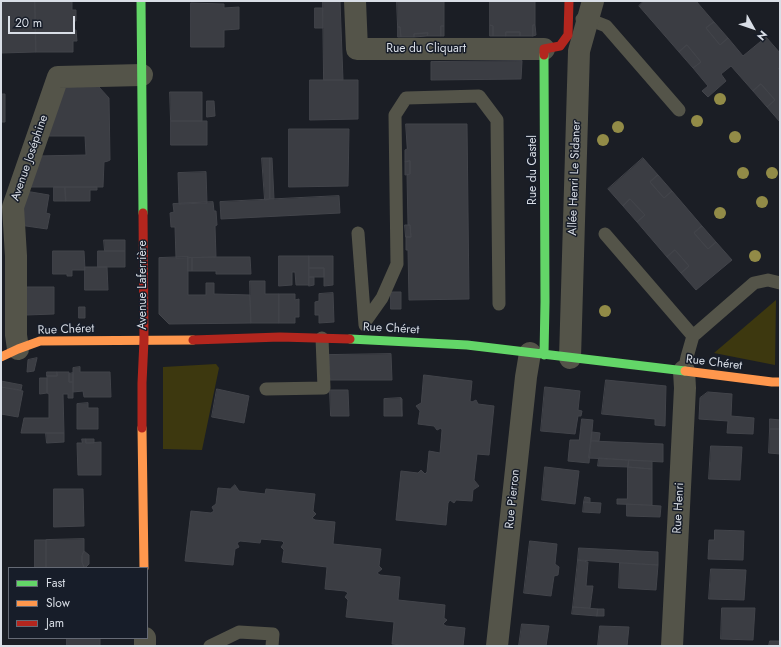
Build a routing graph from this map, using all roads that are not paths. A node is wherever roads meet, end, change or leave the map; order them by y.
1 (141, 1) edge
2 (355, 1) edge
3 (569, 1) edge
4 (583, 13) edge
5 (544, 49) junction
6 (142, 76) junction
7 (678, 110) dead end
8 (358, 233) dead end
9 (605, 234) dead end
10 (780, 283) edge
11 (499, 304) dead end
12 (365, 322) junction
13 (694, 336) junction
14 (322, 338) junction
15 (367, 339) junction
16 (144, 340) junction
17 (9, 353) edge
18 (537, 354) junction
19 (570, 358) junction
20 (684, 371) junction
21 (780, 382) edge
22 (266, 389) dead end
23 (144, 567) edge
24 (210, 646) edge
25 (272, 646) edge
26 (497, 646) edge
27 (672, 646) edge

1 - 6 street, Avenue Laferrière
2 - 5 street, Rue du Cliquart
3 - 4 street
4 - 5 street
4 - 7 lane
4 - 19 street, Allée Henri Le Sidaner
5 - 18 street, Rue du Castel
6 - 16 street, Avenue Laferrière
6 - 17 street, Avenue Joséphine
8 - 12 lane
9 - 13 lane
10 - 13 lane
11 - 12 lane
12 - 15 lane
13 - 20 lane
14 - 15 street, Rue Chéret
14 - 16 street, Rue Chéret
14 - 22 lane
15 - 18 street, Rue Chéret
16 - 17 street, Rue Chéret
16 - 23 street, Avenue Laferrière
18 - 19 street, Rue Chéret
18 - 26 street, Rue Pierron
19 - 20 street, Rue Chéret
20 - 21 street, Rue Chéret
20 - 27 street, Rue Henri
24 - 25 lane

